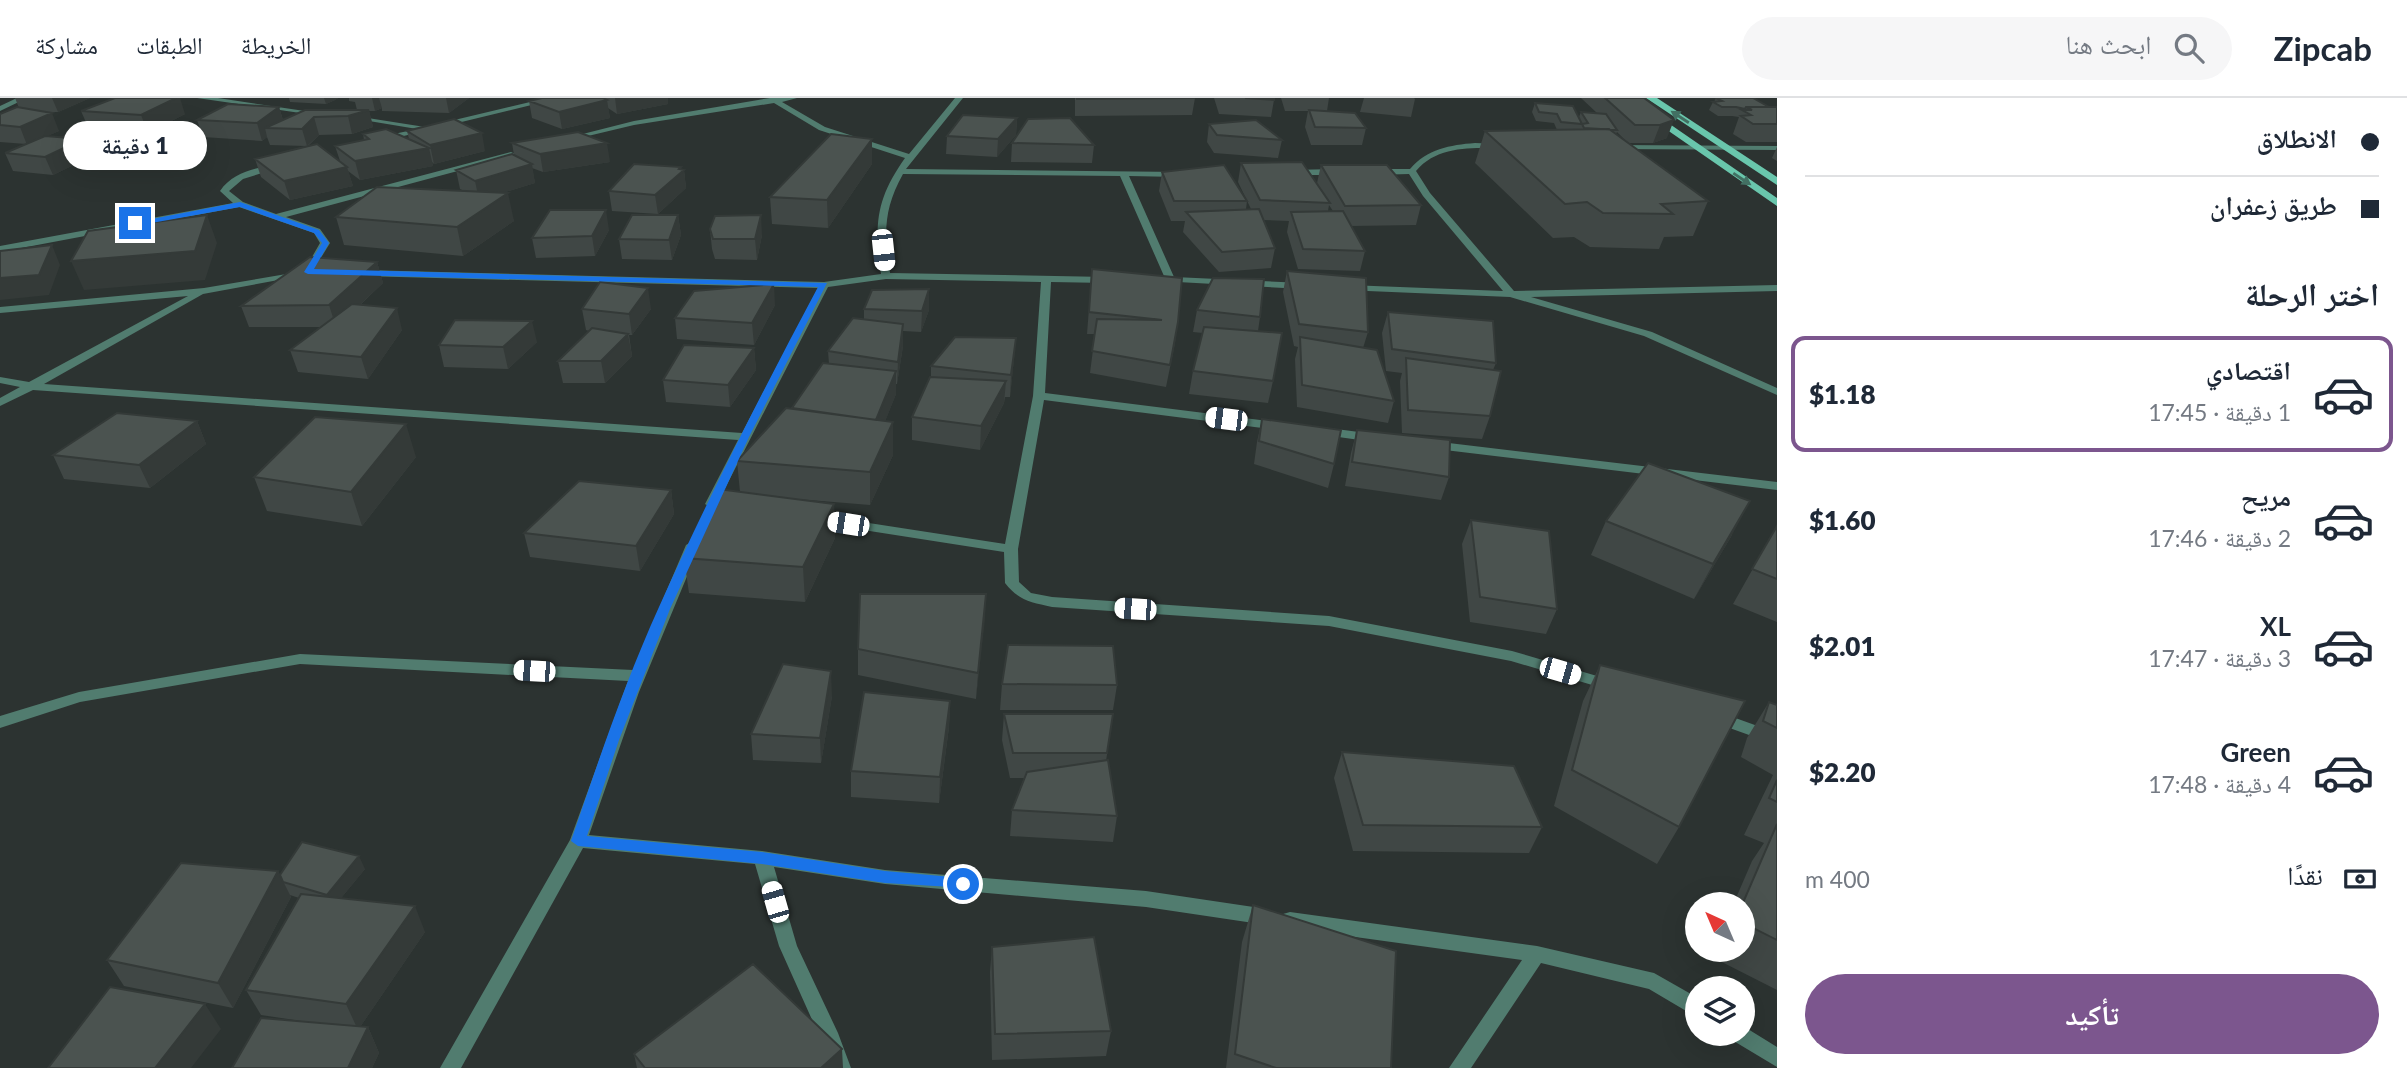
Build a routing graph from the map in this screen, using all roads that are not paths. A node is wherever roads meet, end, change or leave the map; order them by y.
1 (23, 98) edge
2 (201, 98) edge
3 (556, 98) edge
4 (793, 98) edge
5 (959, 98) edge
6 (1626, 98) edge
7 (1651, 98) edge
8 (773, 99) edge
9 (0, 109) edge
10 (328, 115) edge
11 (341, 116) edge
12 (430, 128) junction
13 (377, 141) edge
14 (560, 141) edge
15 (1505, 146) edge
16 (1601, 147) edge
17 (1728, 148) junction
18 (1777, 148) edge
19 (1696, 149) junction
20 (522, 151) edge
21 (912, 157) junction
22 (283, 164) edge
23 (901, 171) junction
24 (1412, 171) junction
25 (1343, 172) edge
26 (1357, 172) edge
27 (1275, 173) edge
28 (1193, 174) edge
29 (1124, 175) junction
30 (1777, 182) edge
31 (1777, 203) edge
32 (240, 204) junction
33 (275, 216) junction
34 (0, 249) edge
35 (308, 272) junction
36 (322, 272) edge
37 (350, 273) edge
38 (886, 276) junction
39 (1157, 279) edge
40 (1170, 279) junction
41 (1046, 280) junction
42 (1115, 280) edge
43 (824, 285) junction
44 (1310, 286) edge
45 (1337, 287) edge
46 (1777, 288) edge
47 (204, 291) junction
48 (1511, 293) junction
49 (0, 310) edge
50 (0, 380) edge
51 (30, 386) junction
52 (1777, 392) edge
53 (1039, 396) junction
54 (0, 403) edge
55 (1294, 428) edge
56 (1308, 429) edge
57 (744, 437) junction
58 (1391, 440) edge
59 (1418, 443) edge
60 (1777, 486) edge
61 (807, 517) edge
62 (1011, 549) junction
63 (638, 676) junction
64 (1626, 690) edge
65 (1702, 712) edge
66 (0, 722) edge
67 (1777, 739) edge
68 (578, 841) junction
69 (762, 858) junction
70 (1538, 954) junction
71 (1685, 1001) edge
72 (1755, 1044) edge
73 (1777, 1058) edge
74 (450, 1068) edge
75 (841, 1068) edge
76 (1459, 1068) edge

1 - 9 street
2 - 10 street
3 - 12 street
4 - 8 street
5 - 21 street
6 - 19 main road
17 -> 7 main road
8 - 14 street
8 - 21 street
11 - 12 street
12 - 13 street
15 - 24 street
16 - 19 street
17 - 18 street
17 - 19 street
17 - 30 main road
19 -> 31 main road
20 - 33 street
21 - 23 street
22 - 32 street
23 - 29 street
23 - 38 street
24 - 26 street
24 - 48 street
25 - 27 street
28 - 29 street
29 - 40 street
32 - 33 street
32 - 34 street
33 - 35 street
35 - 36 street
35 - 47 street
37 - 43 street
38 - 41 street
38 - 43 street
39 - 40 street
40 - 44 street
41 - 42 street
41 - 53 street
43 - 57 street
45 - 48 street
46 - 48 street
47 - 49 street
47 - 51 street
48 - 52 street
50 - 51 street
51 - 54 street
51 - 57 street
53 - 55 street
53 - 62 street
56 - 58 street
57 - 63 street
59 - 60 street
61 - 62 street
62 - 64 street
63 - 66 street
63 - 68 street
65 - 67 street
68 - 69 street
68 - 74 street
69 - 70 street
69 - 75 street
70 - 71 street
70 - 76 street
72 - 73 street

